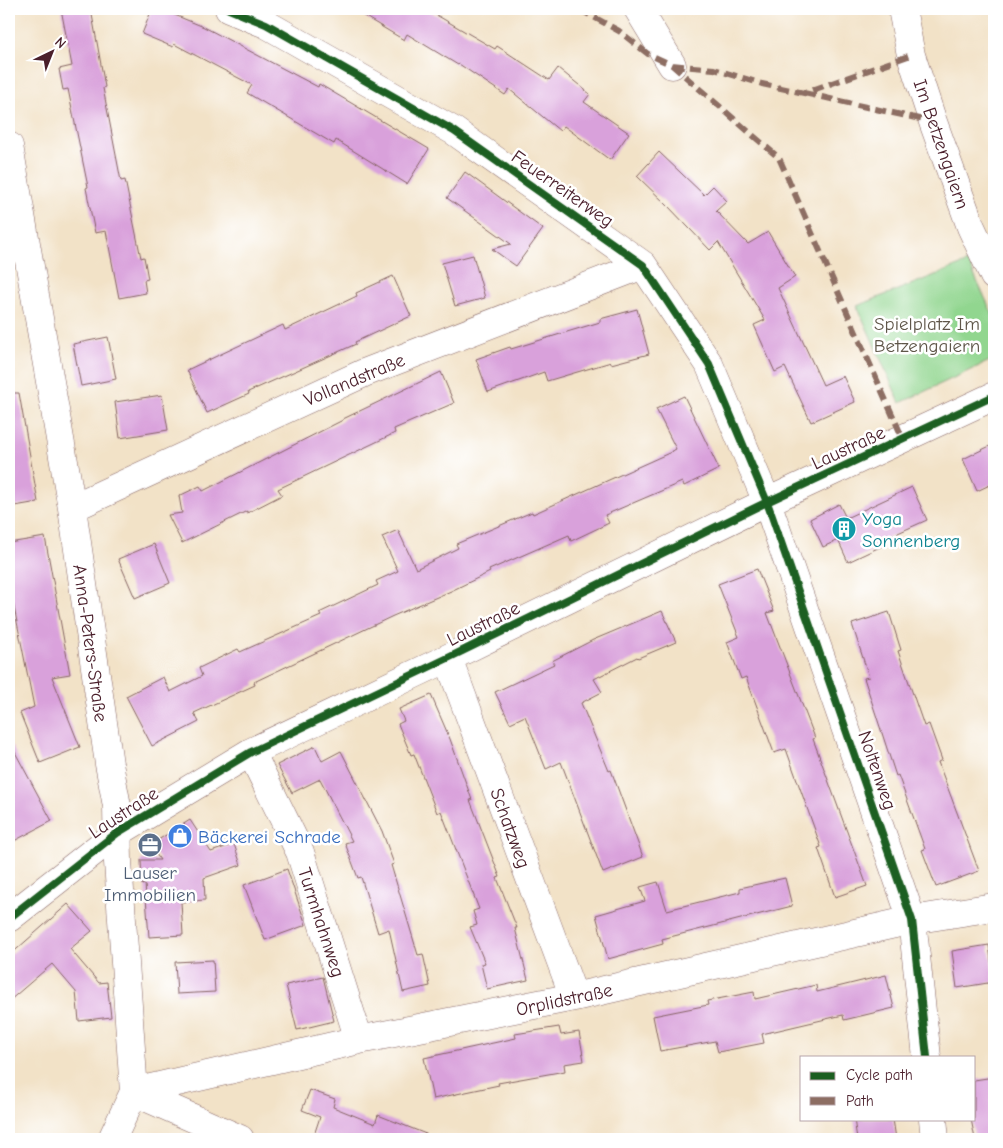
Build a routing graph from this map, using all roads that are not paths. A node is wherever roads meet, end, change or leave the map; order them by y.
1 (229, 9) edge
2 (638, 9) edge
3 (902, 9) edge
4 (672, 65) dead end
5 (9, 146) edge
6 (643, 265) junction
7 (994, 276) edge
8 (994, 396) edge
9 (767, 502) junction
10 (72, 508) junction
11 (448, 658) junction
12 (251, 752) junction
13 (117, 833) junction
14 (994, 907) edge
15 (9, 918) edge
16 (912, 920) junction
17 (574, 997) junction
18 (359, 1040) junction
19 (926, 1056) edge
20 (134, 1092) junction
21 (933, 1120) edge
22 (112, 1139) edge
23 (240, 1139) edge
24 (935, 1139) edge

1 - 6 street, Feuerreiterweg
2 - 4 street
3 - 7 street, Im Betzengaiern
5 - 10 street, Anna-Peters-Straße
6 - 9 street, Feuerreiterweg
6 - 10 street, Vollandstraße
8 - 9 street, Laustraße
9 - 11 street, Laustraße
9 - 16 street, Noltenweg
10 - 13 street, Anna-Peters-Straße
11 - 12 street, Laustraße
11 - 17 street, Schatzweg
12 - 13 street, Laustraße
12 - 18 street, Turmhahnweg
13 - 15 street, Laustraße
13 - 20 street, Anna-Peters-Straße
14 - 16 street, Orplidstraße
16 - 17 street, Orplidstraße
16 - 19 street, Noltenweg
17 - 18 street, Orplidstraße
18 - 20 street, Orplidstraße
20 - 22 street, Anna-Peters-Straße
20 - 23 street
21 - 24 street

